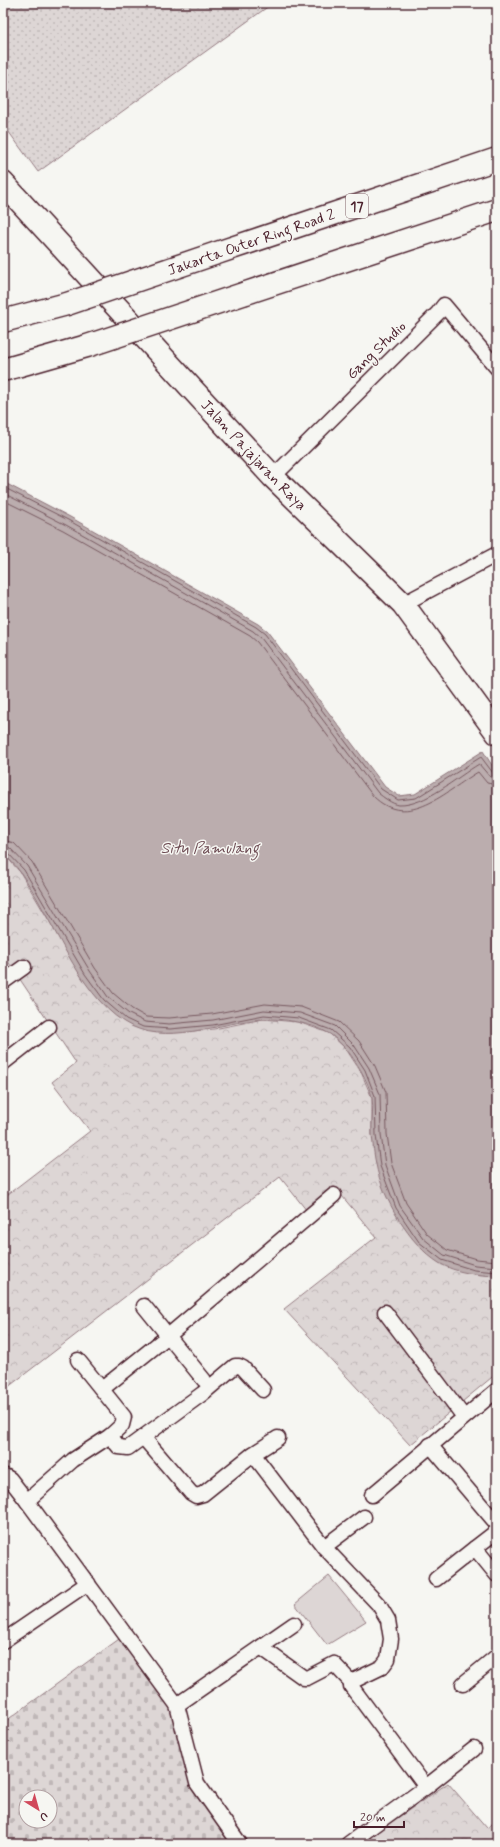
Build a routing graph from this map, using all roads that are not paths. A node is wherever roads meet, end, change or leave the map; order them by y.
1 (497, 160) edge
2 (3, 183) edge
3 (497, 210) edge
4 (3, 322) edge
5 (497, 368) edge
6 (3, 370) edge
7 (273, 477) junction
8 (497, 554) edge
9 (403, 604) junction
10 (497, 733) edge
11 (24, 966) dead end
12 (3, 982) edge
13 (49, 1027) dead end
14 (3, 1063) edge
15 (334, 1195) dead end
16 (144, 1306) dead end
17 (385, 1312) dead end
18 (168, 1336) junction
19 (78, 1360) dead end
20 (204, 1380) dead end
21 (102, 1389) junction
22 (263, 1390) dead end
23 (497, 1390) edge
24 (464, 1417) junction
25 (110, 1436) junction
26 (144, 1437) junction
27 (278, 1438) dead end
28 (430, 1445) junction
29 (253, 1454) junction
30 (4, 1474) edge
31 (372, 1495) dead end
32 (28, 1501) junction
33 (364, 1516) dead end
34 (497, 1524) edge
35 (497, 1531) edge
36 (324, 1547) junction
37 (475, 1548) junction
38 (497, 1575) edge
39 (436, 1579) dead end
40 (88, 1583) junction
41 (294, 1624) dead end
42 (3, 1640) edge
43 (262, 1648) junction
44 (497, 1656) edge
45 (351, 1682) junction
46 (463, 1684) dead end
47 (177, 1705) junction
48 (474, 1749) dead end
49 (426, 1787) junction
50 (240, 1844) edge
51 (348, 1844) edge

1 - 4 main road, Jakarta Outer Ring Road 2 / 17, bridge
2 - 7 main road, Jalan Pajajaran Raya
3 - 6 main road, bridge
5 - 7 street, Gang Studio
7 - 9 main road, Jalan Pajajaran Raya
8 - 9 street
9 - 10 main road, Jalan Pajajaran Raya
11 - 12 street
13 - 14 street
15 - 18 street
16 - 18 street
17 - 24 street
18 - 20 street
18 - 21 street
19 - 21 street
21 - 25 street
22 - 26 street
23 - 24 street
24 - 28 street
25 - 26 street
25 - 32 street
26 - 29 street
27 - 29 street
28 - 31 street
28 - 34 street
29 - 36 street
30 - 32 street
32 - 40 street
33 - 36 street
35 - 37 street
36 - 45 street
37 - 38 street
37 - 39 street
40 - 42 street
40 - 47 street
41 - 43 street
43 - 45 street
43 - 47 street
44 - 46 street
45 - 49 street
47 - 50 street
48 - 49 street
49 - 51 street

